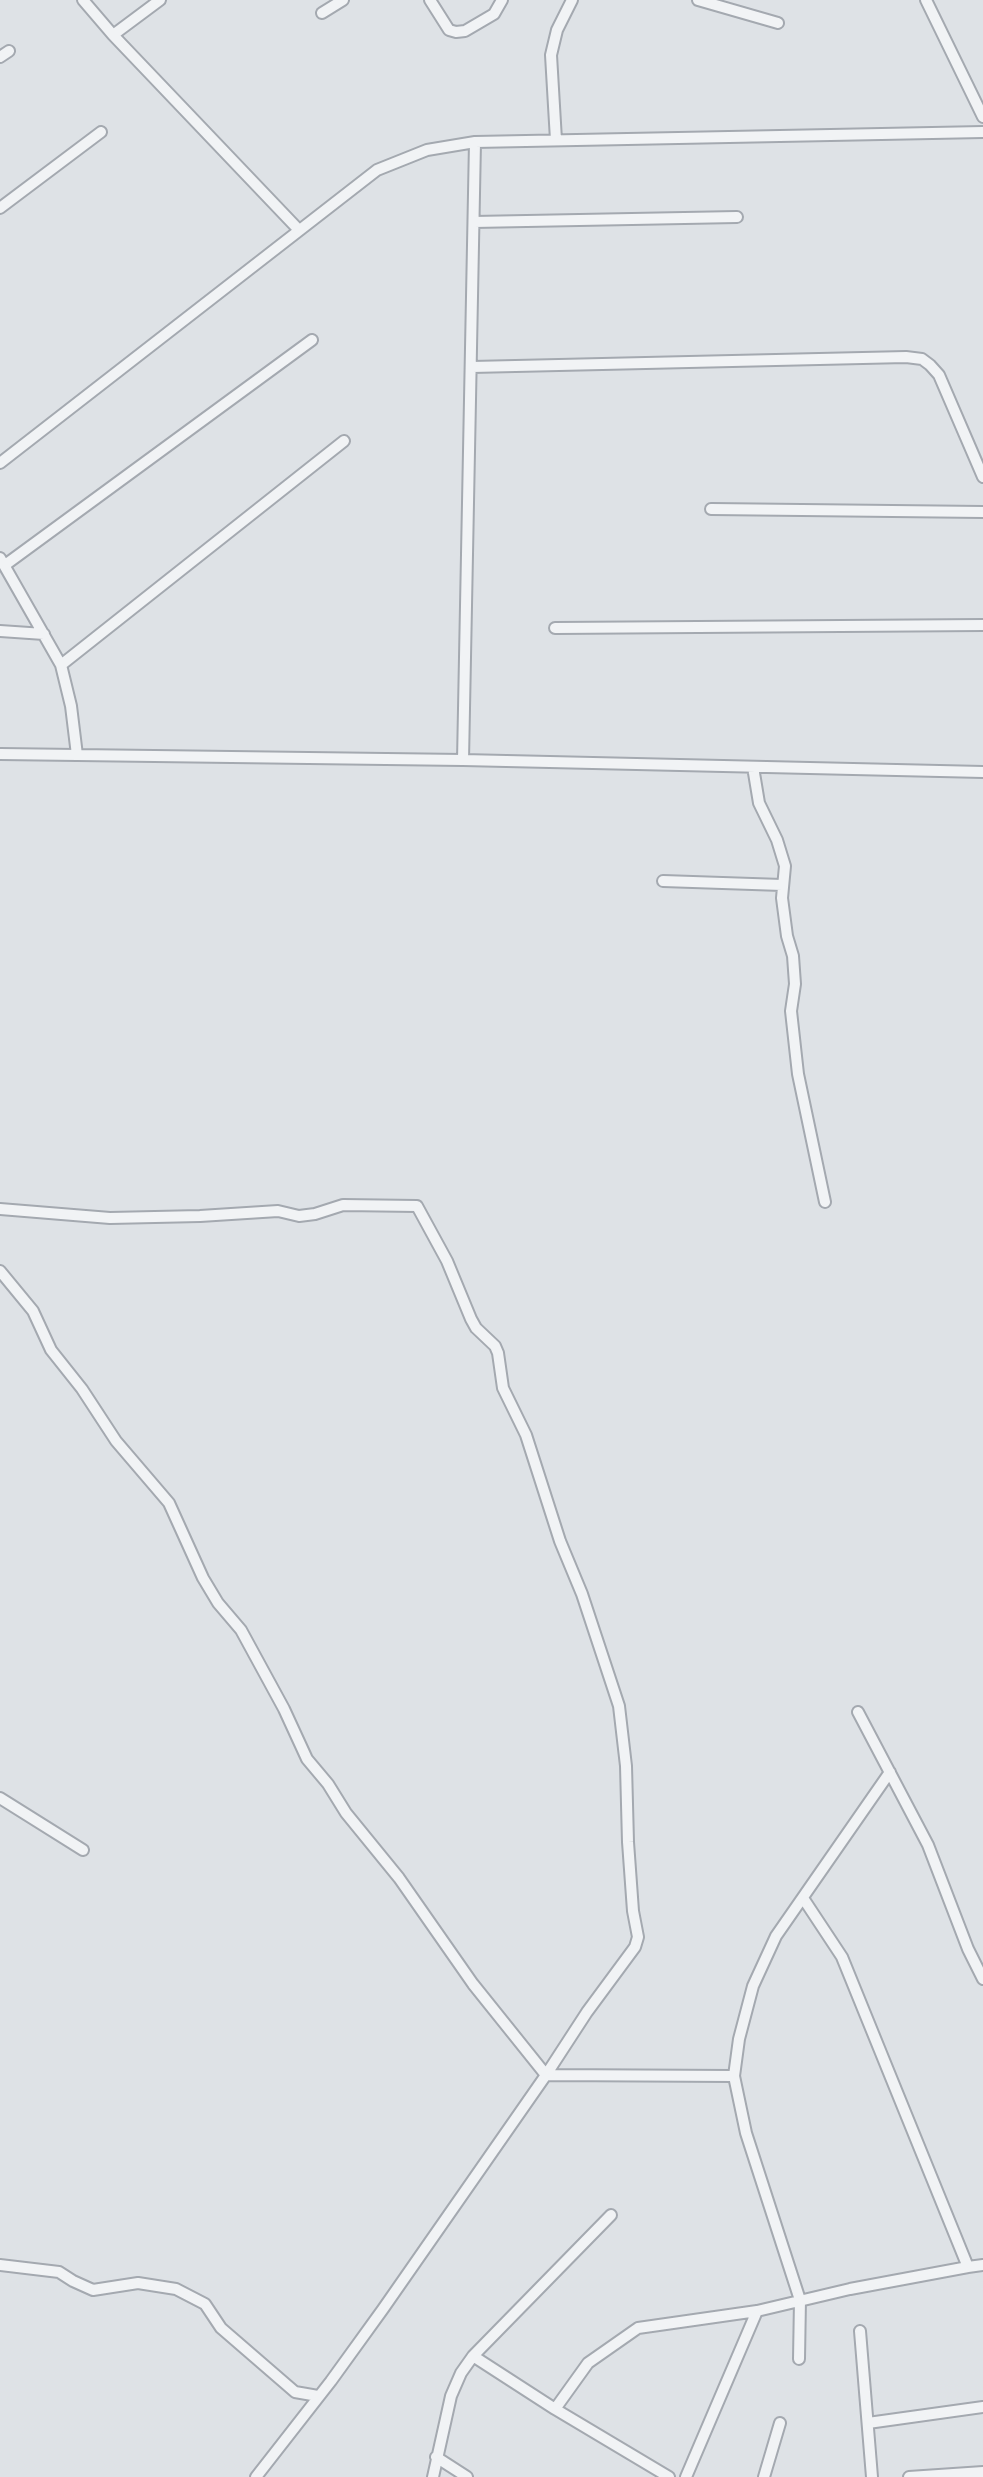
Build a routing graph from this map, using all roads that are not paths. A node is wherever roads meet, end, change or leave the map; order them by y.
1 (83, 0) edge
2 (160, 0) edge
3 (343, 0) edge
4 (430, 0) edge
5 (502, 0) edge
6 (572, 0) edge
7 (698, 0) edge
8 (926, 0) edge
9 (322, 13) dead end
10 (778, 23) dead end
11 (113, 35) junction
12 (983, 116) edge
13 (101, 132) dead end
14 (983, 132) edge
15 (556, 140) junction
16 (476, 142) junction
17 (0, 208) edge
18 (737, 217) dead end
19 (474, 222) junction
20 (298, 230) junction
21 (312, 340) dead end
22 (472, 367) junction
23 (344, 441) dead end
24 (0, 463) edge
25 (983, 477) edge
26 (711, 509) dead end
27 (983, 512) edge
28 (2, 561) edge
29 (983, 625) edge
30 (555, 628) dead end
31 (0, 631) edge
32 (44, 634) junction
33 (61, 665) junction
34 (0, 754) edge
35 (76, 755) junction
36 (463, 760) junction
37 (753, 767) junction
38 (983, 772) edge
39 (663, 882) dead end
40 (782, 885) junction
41 (825, 1202) dead end
42 (0, 1209) edge
43 (0, 1271) edge
44 (858, 1713) dead end
45 (890, 1772) junction
46 (0, 1798) edge
47 (83, 1850) dead end
48 (803, 1898) junction
49 (983, 1979) edge
50 (546, 2075) junction
51 (734, 2076) junction
52 (611, 2215) dead end
53 (0, 2265) edge
54 (983, 2265) edge
55 (968, 2267) junction
56 (800, 2300) junction
57 (757, 2311) junction
58 (860, 2331) dead end
59 (473, 2356) junction
60 (799, 2359) dead end
61 (318, 2396) junction
62 (983, 2407) edge
63 (555, 2409) junction
64 (780, 2423) dead end
65 (868, 2423) junction
66 (436, 2457) junction
67 (983, 2472) edge
68 (256, 2477) edge
69 (432, 2477) edge
70 (467, 2477) edge
71 (669, 2477) edge
72 (686, 2477) edge
73 (764, 2477) edge
74 (872, 2477) edge
75 (909, 2477) edge

1 - 11 street
2 - 11 street
3 - 9 street
4 - 5 street
6 - 15 street
7 - 10 street
8 - 12 street
11 - 20 street
13 - 17 street
14 - 15 street
15 - 16 street
16 - 19 street
16 - 20 street
18 - 19 street
19 - 22 street
20 - 24 street
21 - 28 street
22 - 25 street
22 - 36 street
23 - 33 street
26 - 27 street
28 - 32 street
29 - 30 street
31 - 32 street
32 - 33 street
33 - 35 street
34 - 35 street
35 - 36 street
36 - 37 street
37 - 38 street
37 - 40 street
39 - 40 street
40 - 41 street
42 - 50 street
43 - 50 street
44 - 45 street
45 - 48 street
45 - 49 street
46 - 47 street
48 - 51 street
48 - 55 street
50 - 51 street
50 - 61 street
51 - 56 street
52 - 59 street
53 - 61 street
54 - 55 street
55 - 56 street
56 - 57 street
56 - 60 street
57 - 63 street
57 - 72 street
58 - 65 street
59 - 63 street
59 - 66 street
61 - 68 street
62 - 65 street
63 - 71 street
64 - 73 street
65 - 74 street
66 - 69 street
66 - 70 street
67 - 75 street

